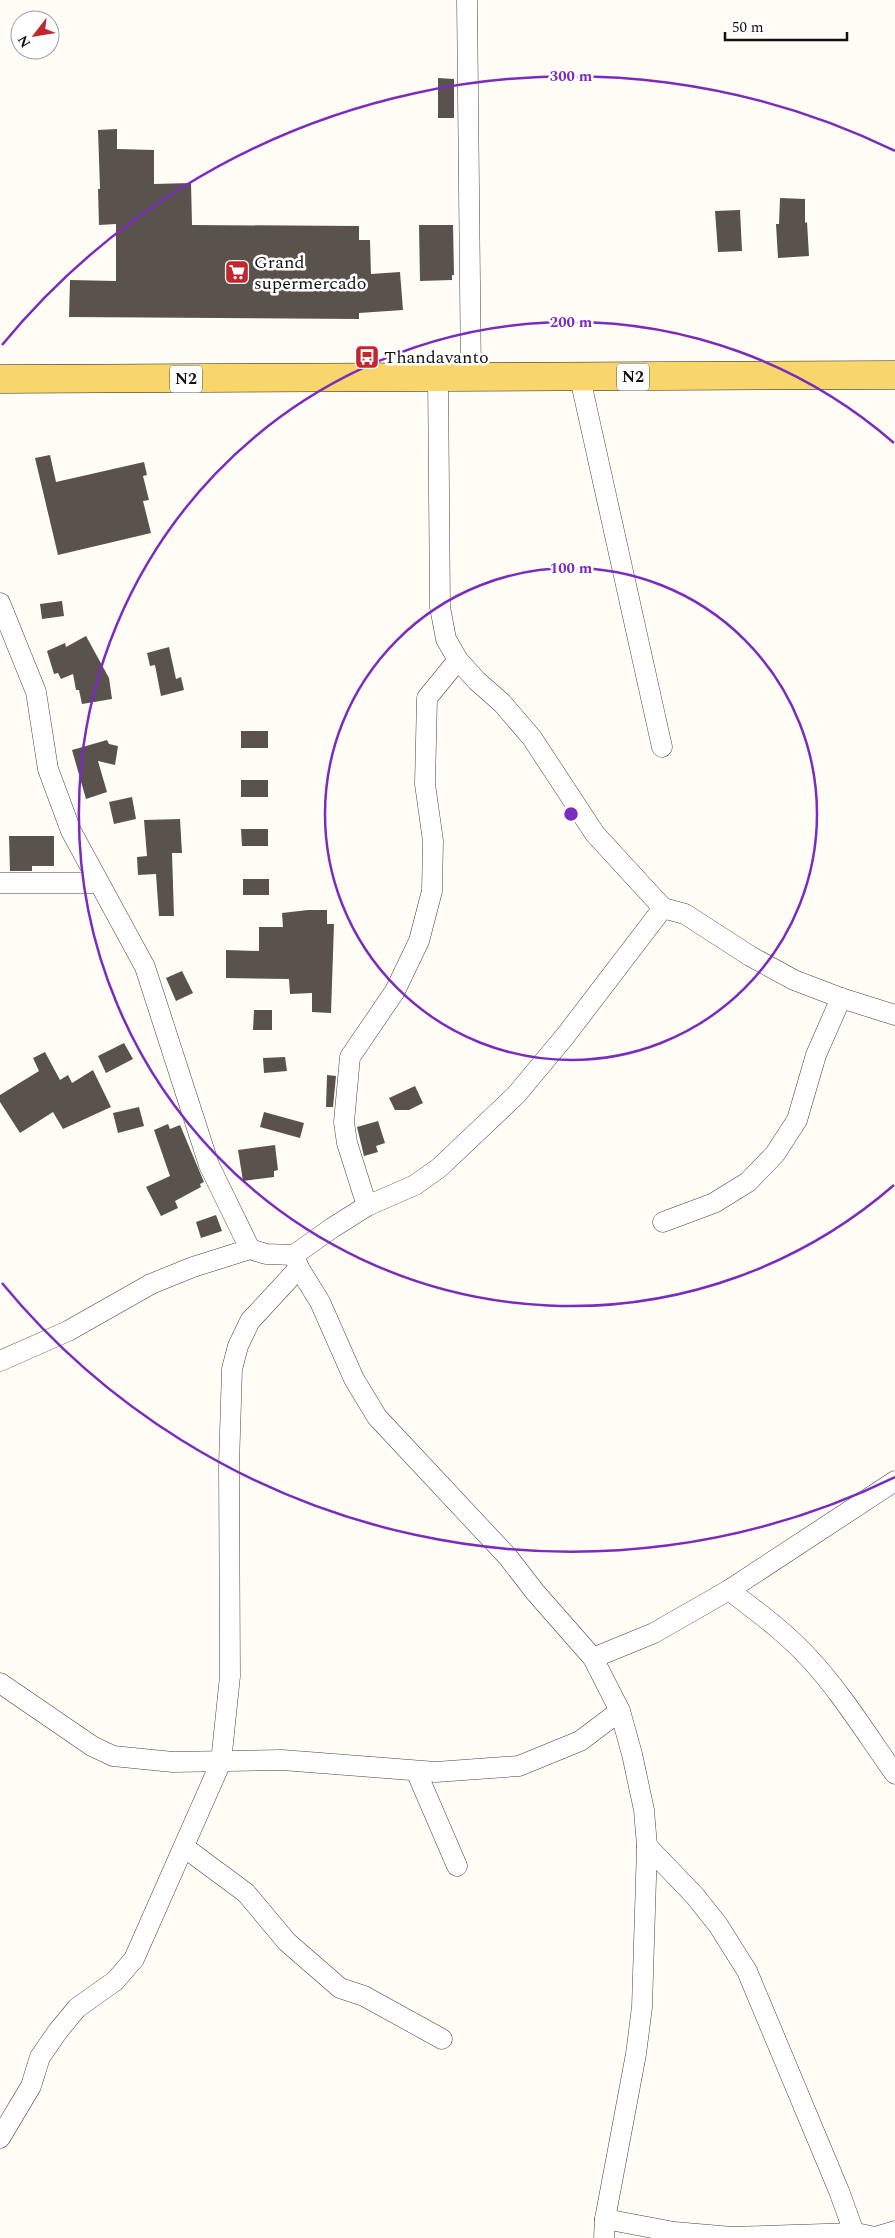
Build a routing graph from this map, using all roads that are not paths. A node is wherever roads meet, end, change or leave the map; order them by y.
1 (467, 0) edge
2 (895, 375) edge
3 (438, 377) junction
4 (472, 378) junction
5 (580, 378) junction
6 (0, 379) edge
7 (0, 603) edge
8 (458, 660) junction
9 (662, 747) dead end
10 (0, 883) edge
11 (98, 883) junction
12 (663, 908) junction
13 (841, 998) junction
14 (895, 1015) edge
15 (367, 1206) junction
16 (663, 1222) dead end
17 (250, 1249) junction
18 (296, 1262) junction
19 (0, 1361) edge
20 (895, 1481) edge
21 (729, 1590) junction
22 (593, 1658) junction
23 (0, 1683) edge
24 (620, 1711) junction
25 (221, 1762) junction
26 (416, 1771) junction
27 (895, 1774) edge
28 (647, 1846) junction
29 (184, 1847) junction
30 (457, 1866) dead end
31 (442, 2039) dead end
32 (0, 2138) edge
33 (605, 2229) edge
34 (895, 2232) edge
35 (856, 2236) edge

1 - 4 street
2 - 5 main road, N2
3 - 4 main road, N2
3 - 6 main road, N2
3 - 8 street
4 - 5 main road, N2
5 - 9 street
7 - 11 street
8 - 12 street
8 - 15 street
10 - 11 street
11 - 17 street
12 - 13 street
12 - 15 street
13 - 14 street
13 - 16 street
15 - 18 street
17 - 18 street
17 - 19 street
18 - 22 street
18 - 25 street
20 - 21 street
21 - 22 street
21 - 27 street
22 - 24 street
23 - 25 street
24 - 26 street
24 - 28 street
25 - 26 street
25 - 29 street
26 - 30 street
28 - 33 street
28 - 35 street
29 - 31 street
29 - 32 street
33 - 35 street
34 - 35 street

